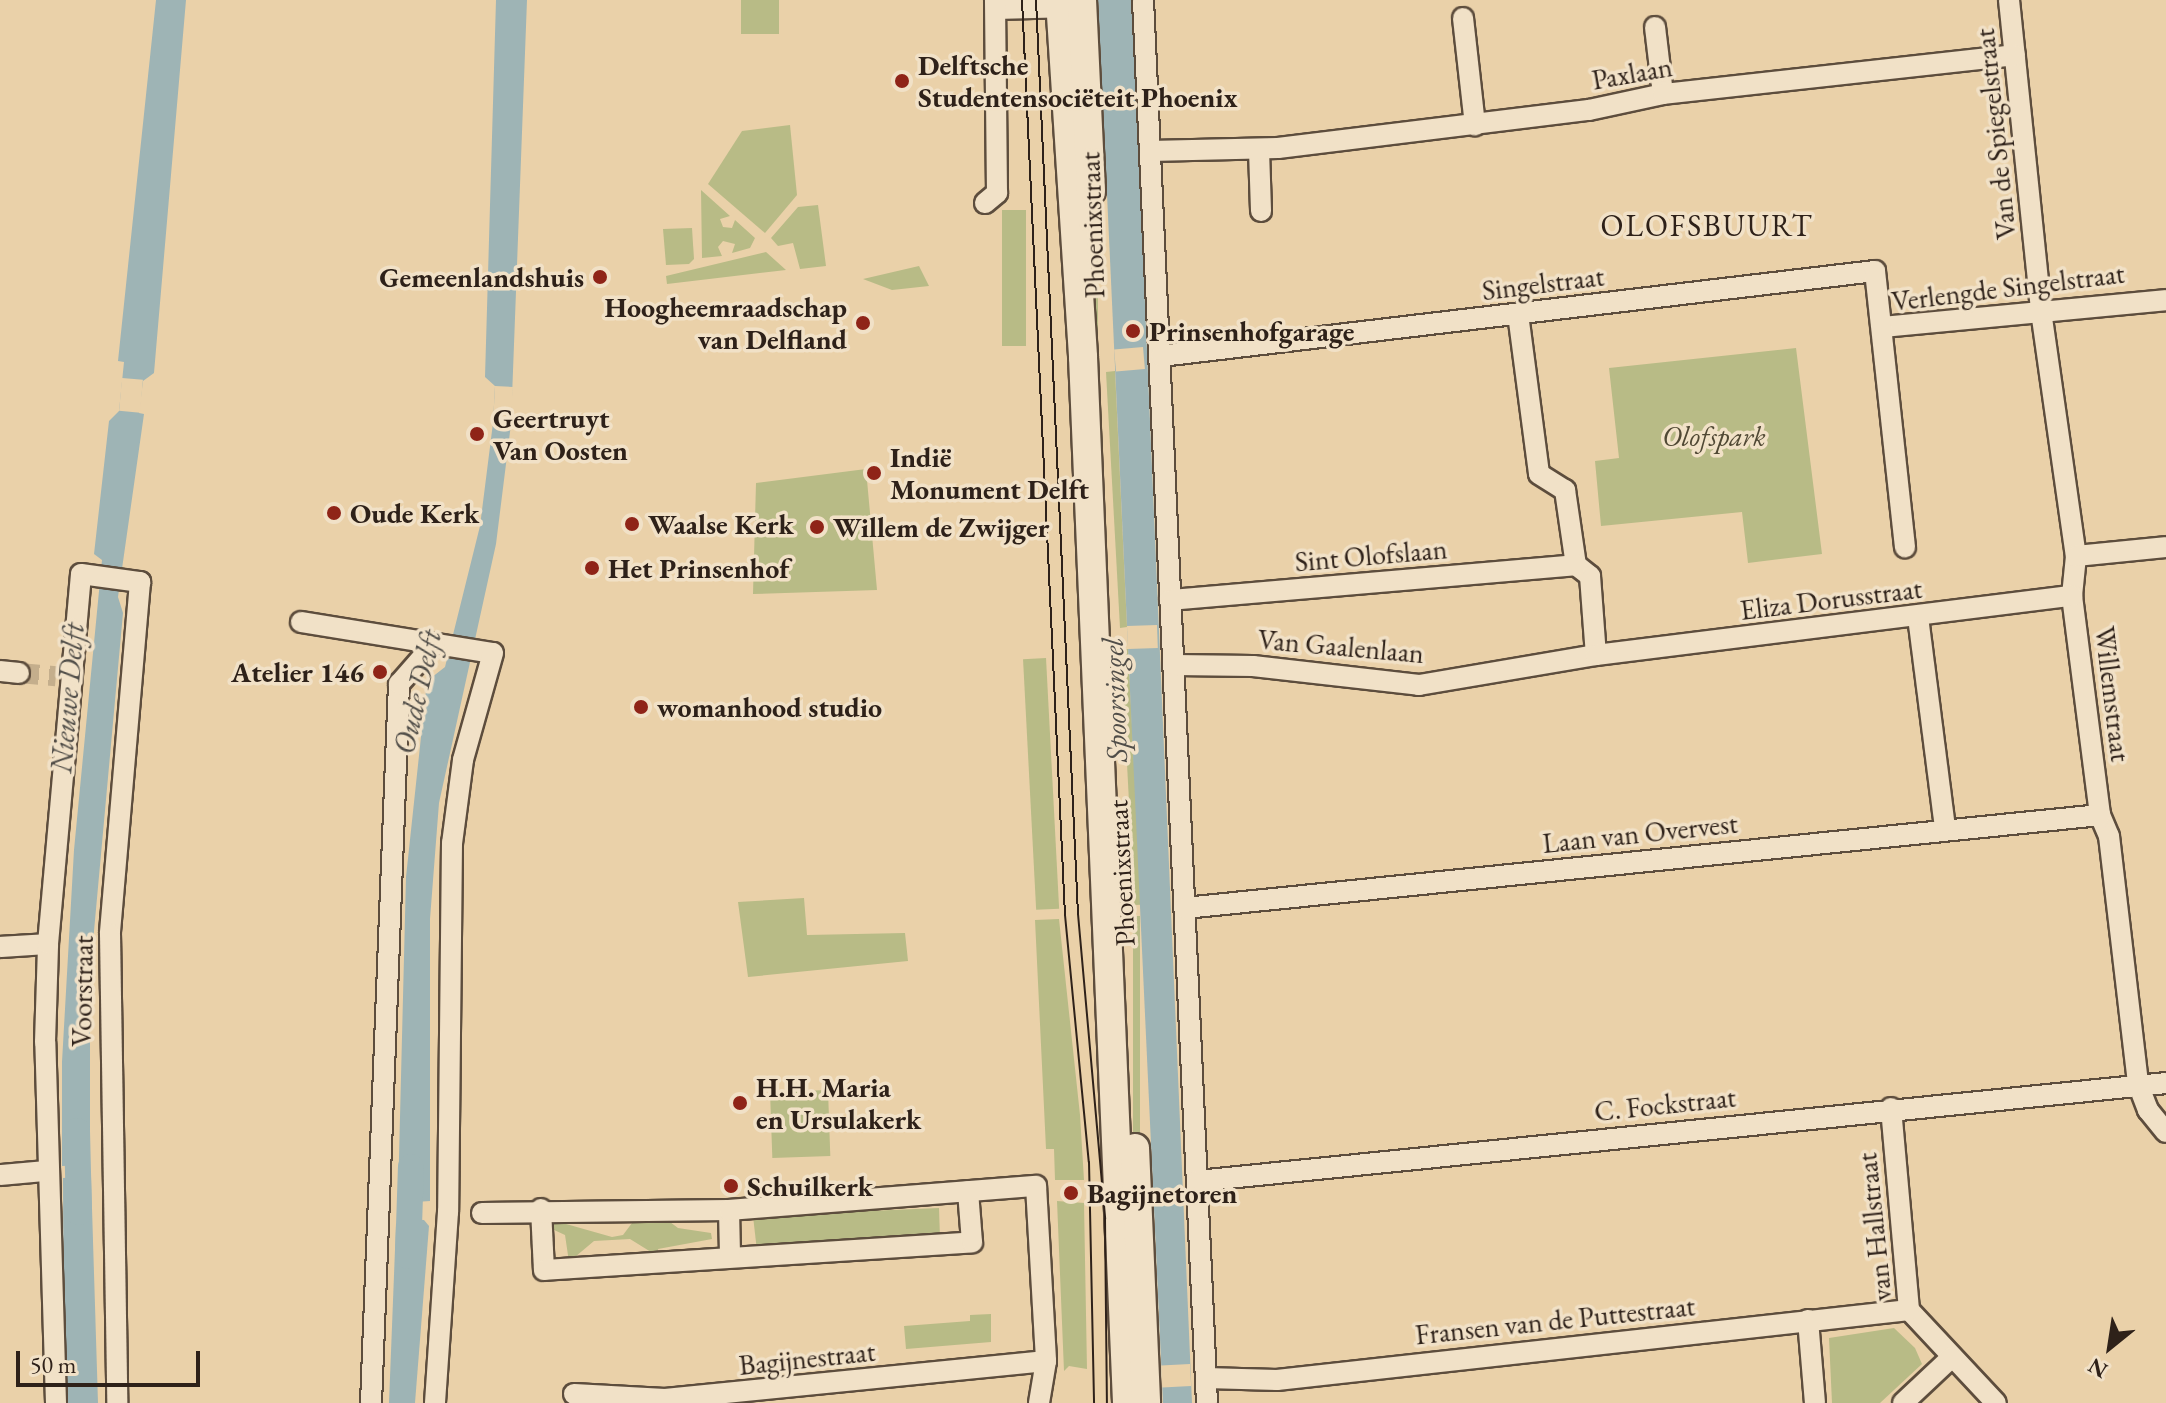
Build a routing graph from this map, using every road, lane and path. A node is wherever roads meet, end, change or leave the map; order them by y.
1 (1143, 0) edge
2 (2009, 0) edge
3 (1071, 3) edge
4 (996, 4) edge
5 (1463, 18) dead end
6 (1655, 27) dead end
7 (2015, 55) junction
8 (1663, 94) junction
9 (1475, 125) junction
10 (1259, 150) junction
11 (1150, 151) junction
12 (985, 203) dead end
13 (1261, 211) dead end
14 (2166, 300) edge
15 (2041, 311) junction
16 (1518, 314) junction
17 (1882, 327) junction
18 (1161, 356) junction
19 (1905, 547) dead end
20 (2166, 547) edge
21 (2076, 556) junction
22 (1576, 565) junction
23 (2072, 596) junction
24 (1170, 600) junction
25 (1918, 617) junction
26 (301, 622) dead end
27 (440, 645) junction
28 (1596, 655) junction
29 (1175, 665) junction
30 (2100, 815) junction
31 (1945, 829) junction
32 (1185, 908) junction
33 (48, 944) junction
34 (0, 947) edge
35 (2166, 1083) edge
36 (2138, 1084) junction
37 (1891, 1108) junction
38 (2166, 1132) edge
39 (45, 1171) junction
40 (0, 1175) edge
41 (1198, 1181) junction
42 (968, 1191) junction
43 (541, 1209) junction
44 (729, 1210) junction
45 (482, 1213) dead end
46 (730, 1254) junction
47 (1909, 1310) junction
48 (1808, 1320) junction
49 (1952, 1357) junction
50 (1046, 1361) junction
51 (1206, 1378) junction
52 (574, 1394) dead end
53 (777, 1396) edge
54 (56, 1403) edge
55 (117, 1403) edge
56 (371, 1403) edge
57 (435, 1403) edge
58 (1039, 1403) edge
59 (1127, 1403) edge
60 (1146, 1403) edge
61 (1207, 1403) edge
62 (1815, 1403) edge
63 (1903, 1403) edge
64 (1996, 1403) edge

1 - 11 street
2 - 7 street, Van de Spiegelstraat
3 - 4 street
3 - 59 street, Phoenixstraat
3 - 60 street, Phoenixstraat
4 - 12 street
5 - 9 street
6 - 8 street
7 - 8 street, Paxlaan
7 - 15 street, Van de Spiegelstraat
8 - 9 street, Paxlaan
9 - 10 street, Paxlaan
10 - 11 street, Paxlaan
10 - 13 street
11 - 18 street
14 - 15 street, Verlengde Singelstraat
15 - 17 street, Verlengde Singelstraat
15 - 21 street, Willemstraat
16 - 17 street, Singelstraat
16 - 18 street, Singelstraat
16 - 22 street
17 - 19 street, Verlengde Singelstraat
18 - 24 street
20 - 21 street
21 - 23 street, Willemstraat
22 - 24 street, Sint Olofslaan
22 - 28 street
23 - 25 street, Eliza Dorusstraat
23 - 30 street, Willemstraat
24 - 29 street
25 - 28 street, Eliza Dorusstraat
25 - 31 street
26 - 27 street
27 - 56 street
27 - 57 street
28 - 29 street, Van Gaalenlaan
29 - 32 street
30 - 31 street, Laan van Overvest
30 - 36 street, Willemstraat
31 - 32 street, Laan van Overvest
32 - 41 street
33 - 34 street, Voorstraat
33 - 39 street, Voorstraat
33 - 55 street, Voorstraat
35 - 36 street, C. Fockstraat
36 - 37 street, C. Fockstraat
36 - 38 street, Willemstraat
37 - 41 street, C. Fockstraat
37 - 47 street, van Hallstraat
39 - 40 street
39 - 54 street, Voorstraat
41 - 51 street
42 - 44 street
42 - 46 street
42 - 50 street
43 - 44 street
43 - 45 street
43 - 46 street
44 - 46 street
47 - 48 street, Fransen van de Puttestraat
47 - 49 street, van Hallstraat
48 - 51 street, Fransen van de Puttestraat
48 - 62 street
49 - 63 street
49 - 64 street, van Hallstraat
50 - 53 street, Bagijnestraat
50 - 58 street
51 - 61 street
52 - 53 street, Bagijnestraat

